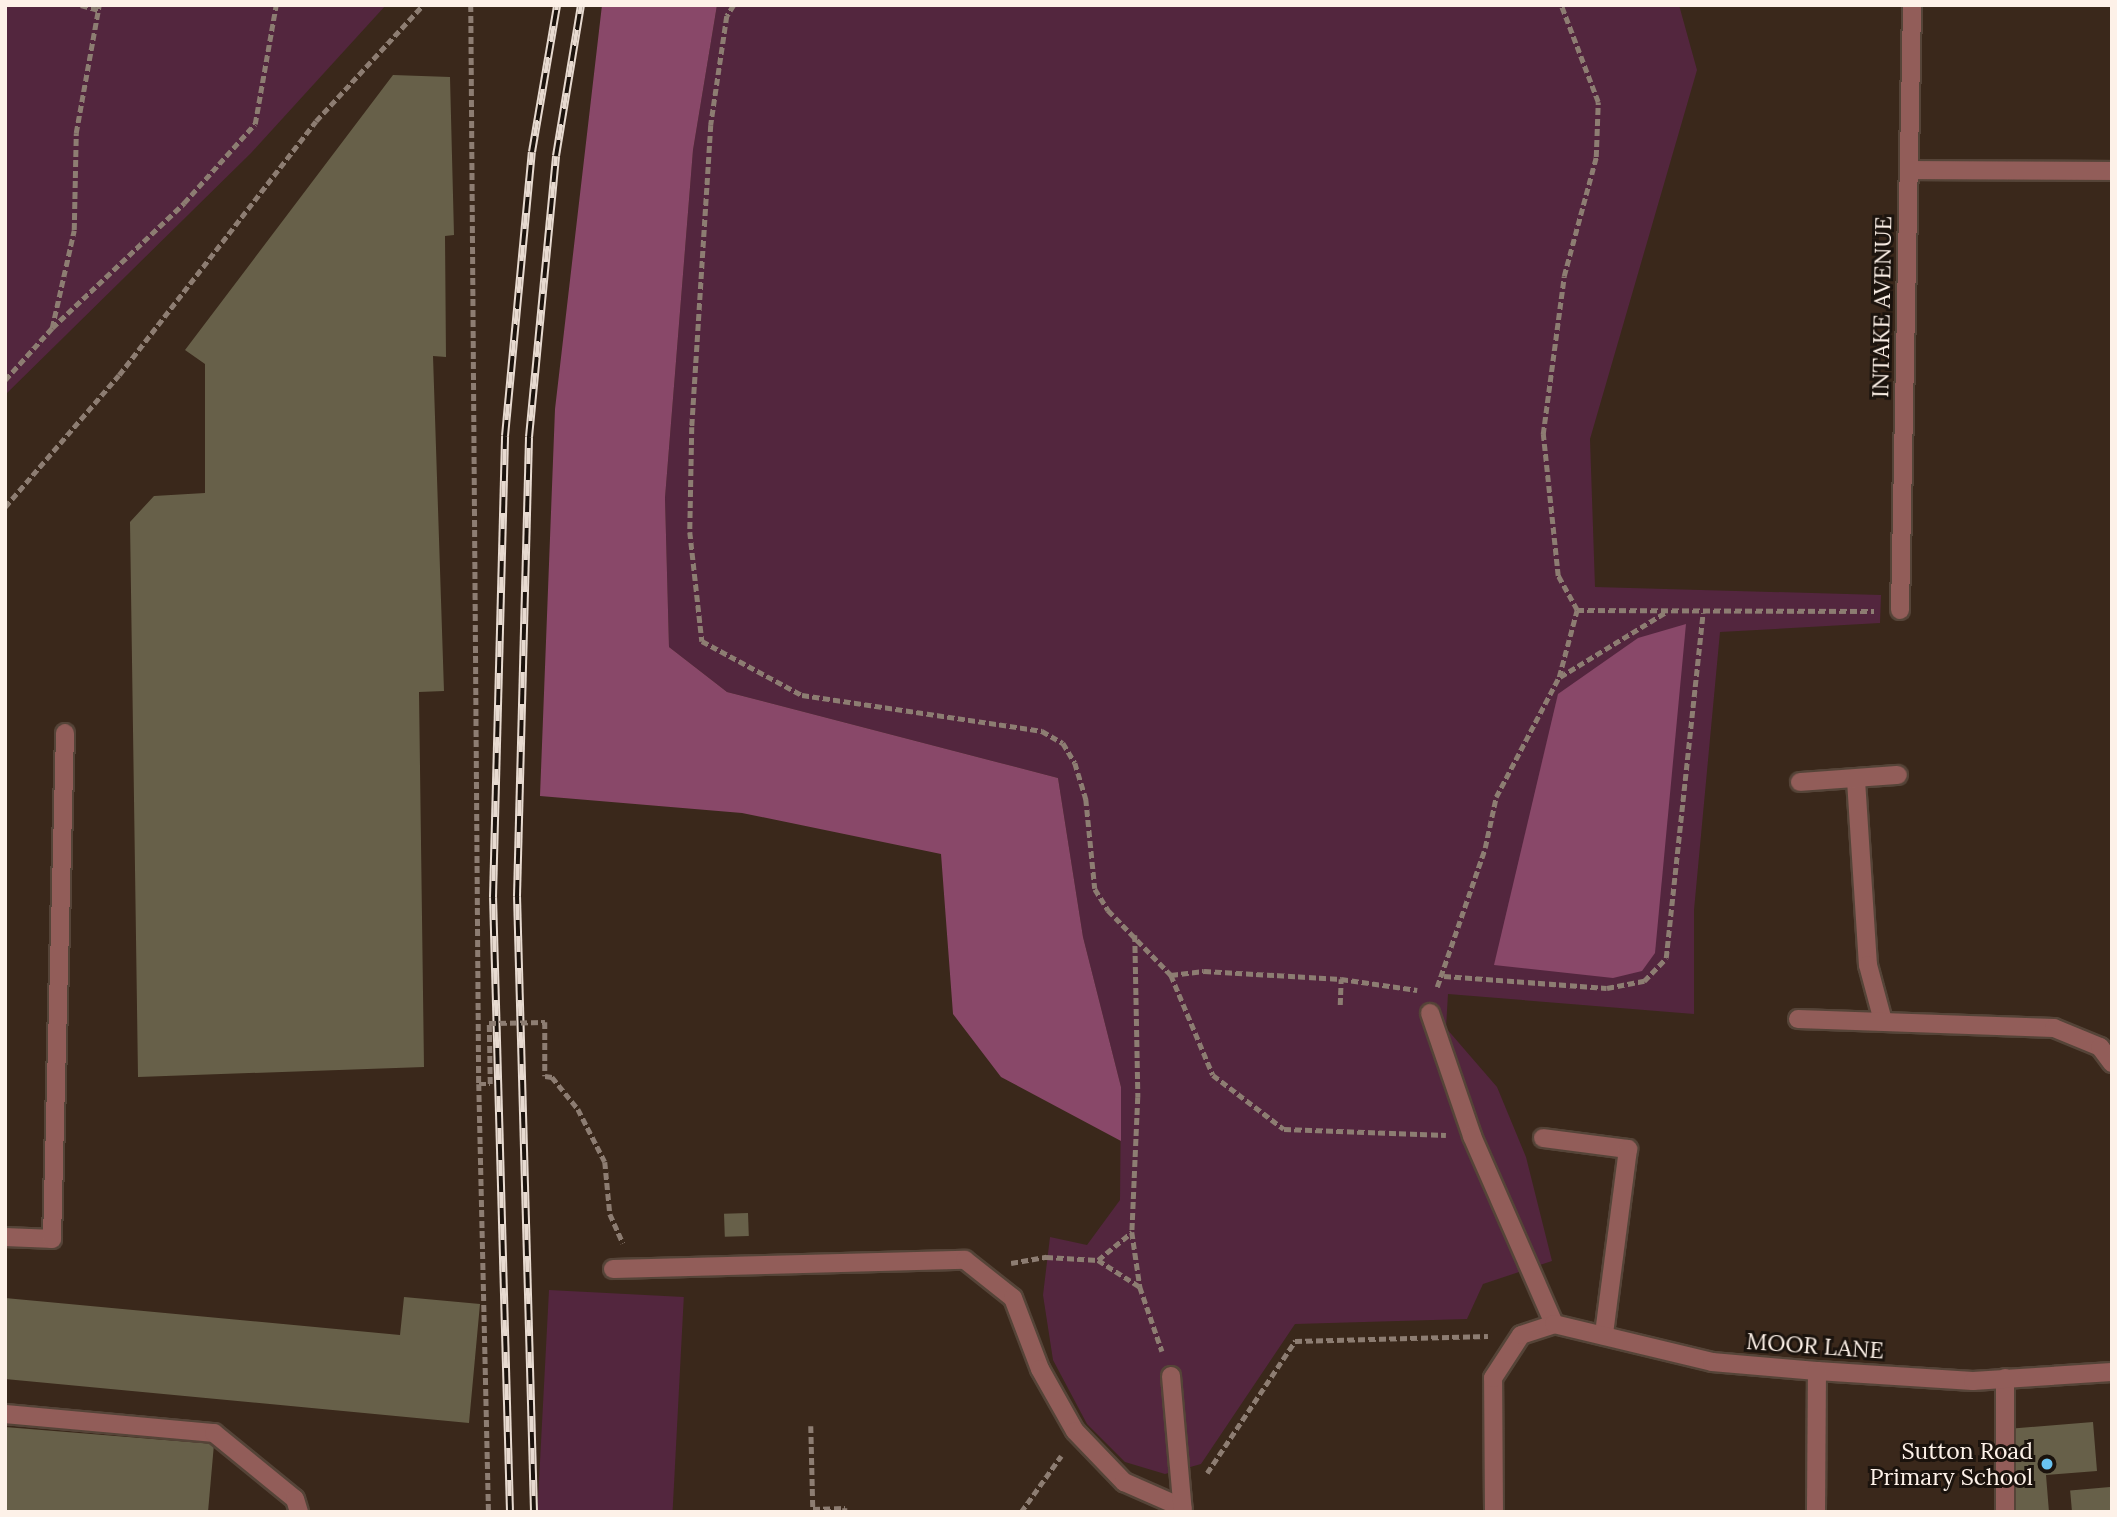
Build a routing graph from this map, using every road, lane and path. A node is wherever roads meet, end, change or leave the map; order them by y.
1 (81, 5) edge
2 (276, 5) edge
3 (423, 5) edge
4 (471, 5) edge
5 (734, 5) edge
6 (1561, 5) edge
7 (1912, 5) edge
8 (98, 8) edge
9 (1909, 170) junction
10 (2112, 171) edge
11 (52, 328) junction
12 (5, 380) edge
13 (5, 507) edge
14 (1577, 610) junction
15 (1900, 610) joint
16 (1668, 611) junction
17 (1703, 613) junction
18 (1559, 677) junction
19 (65, 733) dead end
20 (1898, 775) dead end
21 (1856, 780) junction
22 (1800, 782) dead end
23 (1135, 934) junction
24 (1171, 975) junction
25 (1444, 976) junction
26 (1341, 979) junction
27 (1434, 993) junction
28 (1340, 1005) dead end
29 (1430, 1013) joint
30 (1798, 1019) dead end
31 (1883, 1021) junction
32 (2112, 1063) edge
33 (479, 1084) junction
34 (1472, 1136) junction
35 (1543, 1138) dead end
36 (1132, 1232) junction
37 (5, 1237) edge
38 (965, 1259) junction
39 (1098, 1261) junction
40 (620, 1268) joint
41 (1140, 1287) junction
42 (1554, 1324) junction
43 (1521, 1335) junction
44 (1604, 1335) junction
45 (1817, 1371) junction
46 (2112, 1372) edge
47 (1171, 1376) joint
48 (2005, 1378) junction
49 (5, 1415) edge
50 (811, 1426) dead end
51 (1080, 1436) junction
52 (1183, 1510) edge
53 (299, 1512) edge
54 (489, 1512) edge
55 (845, 1512) edge
56 (1021, 1512) edge
57 (1494, 1512) edge
58 (1815, 1512) edge
59 (2005, 1512) edge

1 - 8 path
2 - 11 path
3 - 13 path
4 - 33 path
5 - 23 path
6 - 14 path
7 - 9 street, INTAKE AVENUE
8 - 11 path
9 - 10 street
9 - 15 street, INTAKE AVENUE
11 - 12 path
14 - 16 path
14 - 18 path
15 - 17 path
16 - 17 path
16 - 18 path
17 - 25 path
18 - 25 path
19 - 37 street
20 - 21 street
21 - 22 street
21 - 31 street
23 - 24 path
23 - 36 path
24 - 26 path
24 - 34 path
25 - 27 path
26 - 27 path
26 - 28 path
27 - 29 path
29 - 34 street
30 - 31 street
31 - 32 street
33 - 40 path, bridge
33 - 54 path
34 - 42 street
35 - 44 street
36 - 39 path
36 - 41 path
38 - 39 path
38 - 40 street
38 - 51 street
39 - 41 path
41 - 47 path
42 - 43 street
42 - 44 street, MOOR LANE
43 - 52 path
43 - 57 street
44 - 45 street, MOOR LANE
45 - 48 street, MOOR LANE
45 - 58 street
46 - 48 street, MOOR LANE
47 - 52 street
48 - 59 street
49 - 53 street
50 - 55 path
51 - 52 street
51 - 56 path

